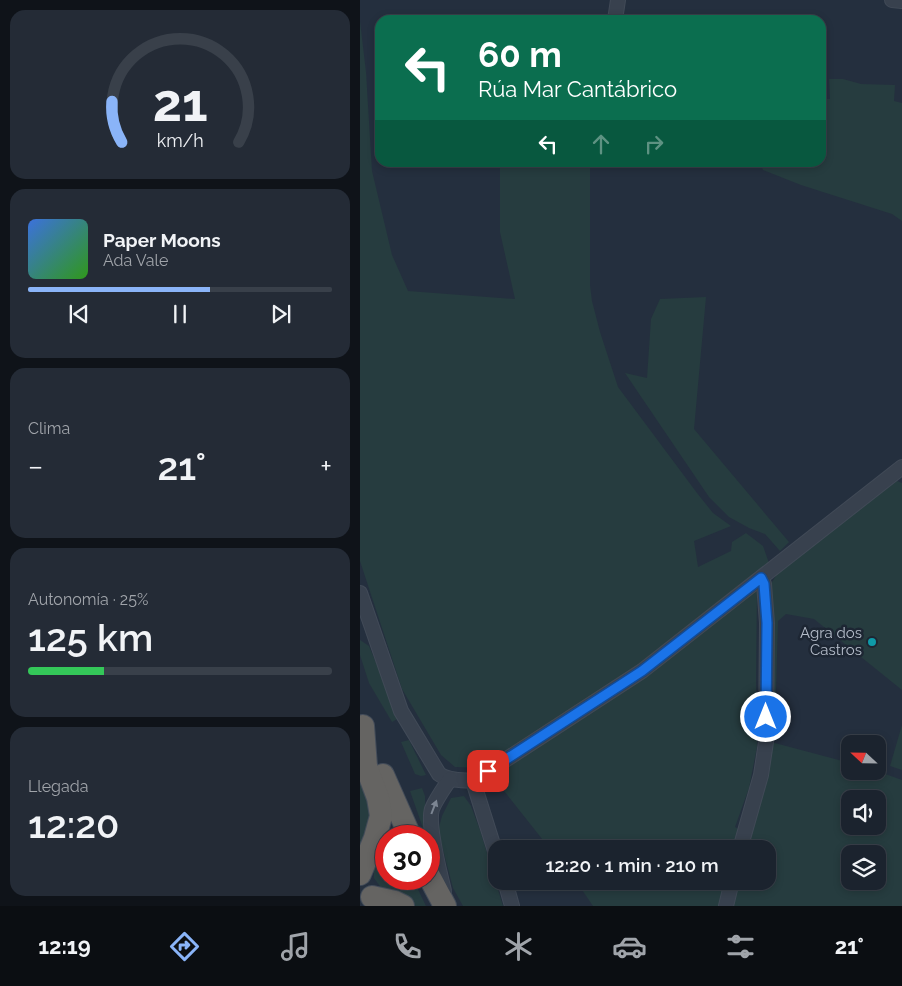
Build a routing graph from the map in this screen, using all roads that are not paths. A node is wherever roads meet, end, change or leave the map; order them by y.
1 (618, 0) edge
2 (892, 0) edge
3 (902, 2) edge
4 (616, 15) edge
5 (902, 467) edge
6 (761, 578) junction
7 (360, 593) edge
8 (360, 626) edge
9 (378, 644) junction
10 (362, 722) edge
11 (450, 779) junction
12 (473, 781) junction
13 (405, 825) edge
14 (492, 840) edge
15 (743, 840) edge
16 (360, 874) edge
17 (437, 890) edge
18 (508, 890) edge
19 (730, 890) edge
20 (368, 895) edge
21 (403, 906) edge
22 (446, 906) edge
23 (512, 906) edge
24 (726, 906) edge

1 - 4 street
2 - 3 street
5 - 6 street
6 - 12 street
6 - 15 street
7 - 9 street
8 - 9 street
9 - 11 street
10 - 13 highway
10 - 16 highway
11 - 12 street
22 -> 11 street
12 - 14 street
17 - 22 highway
18 - 23 street
19 - 24 street
20 - 21 highway

